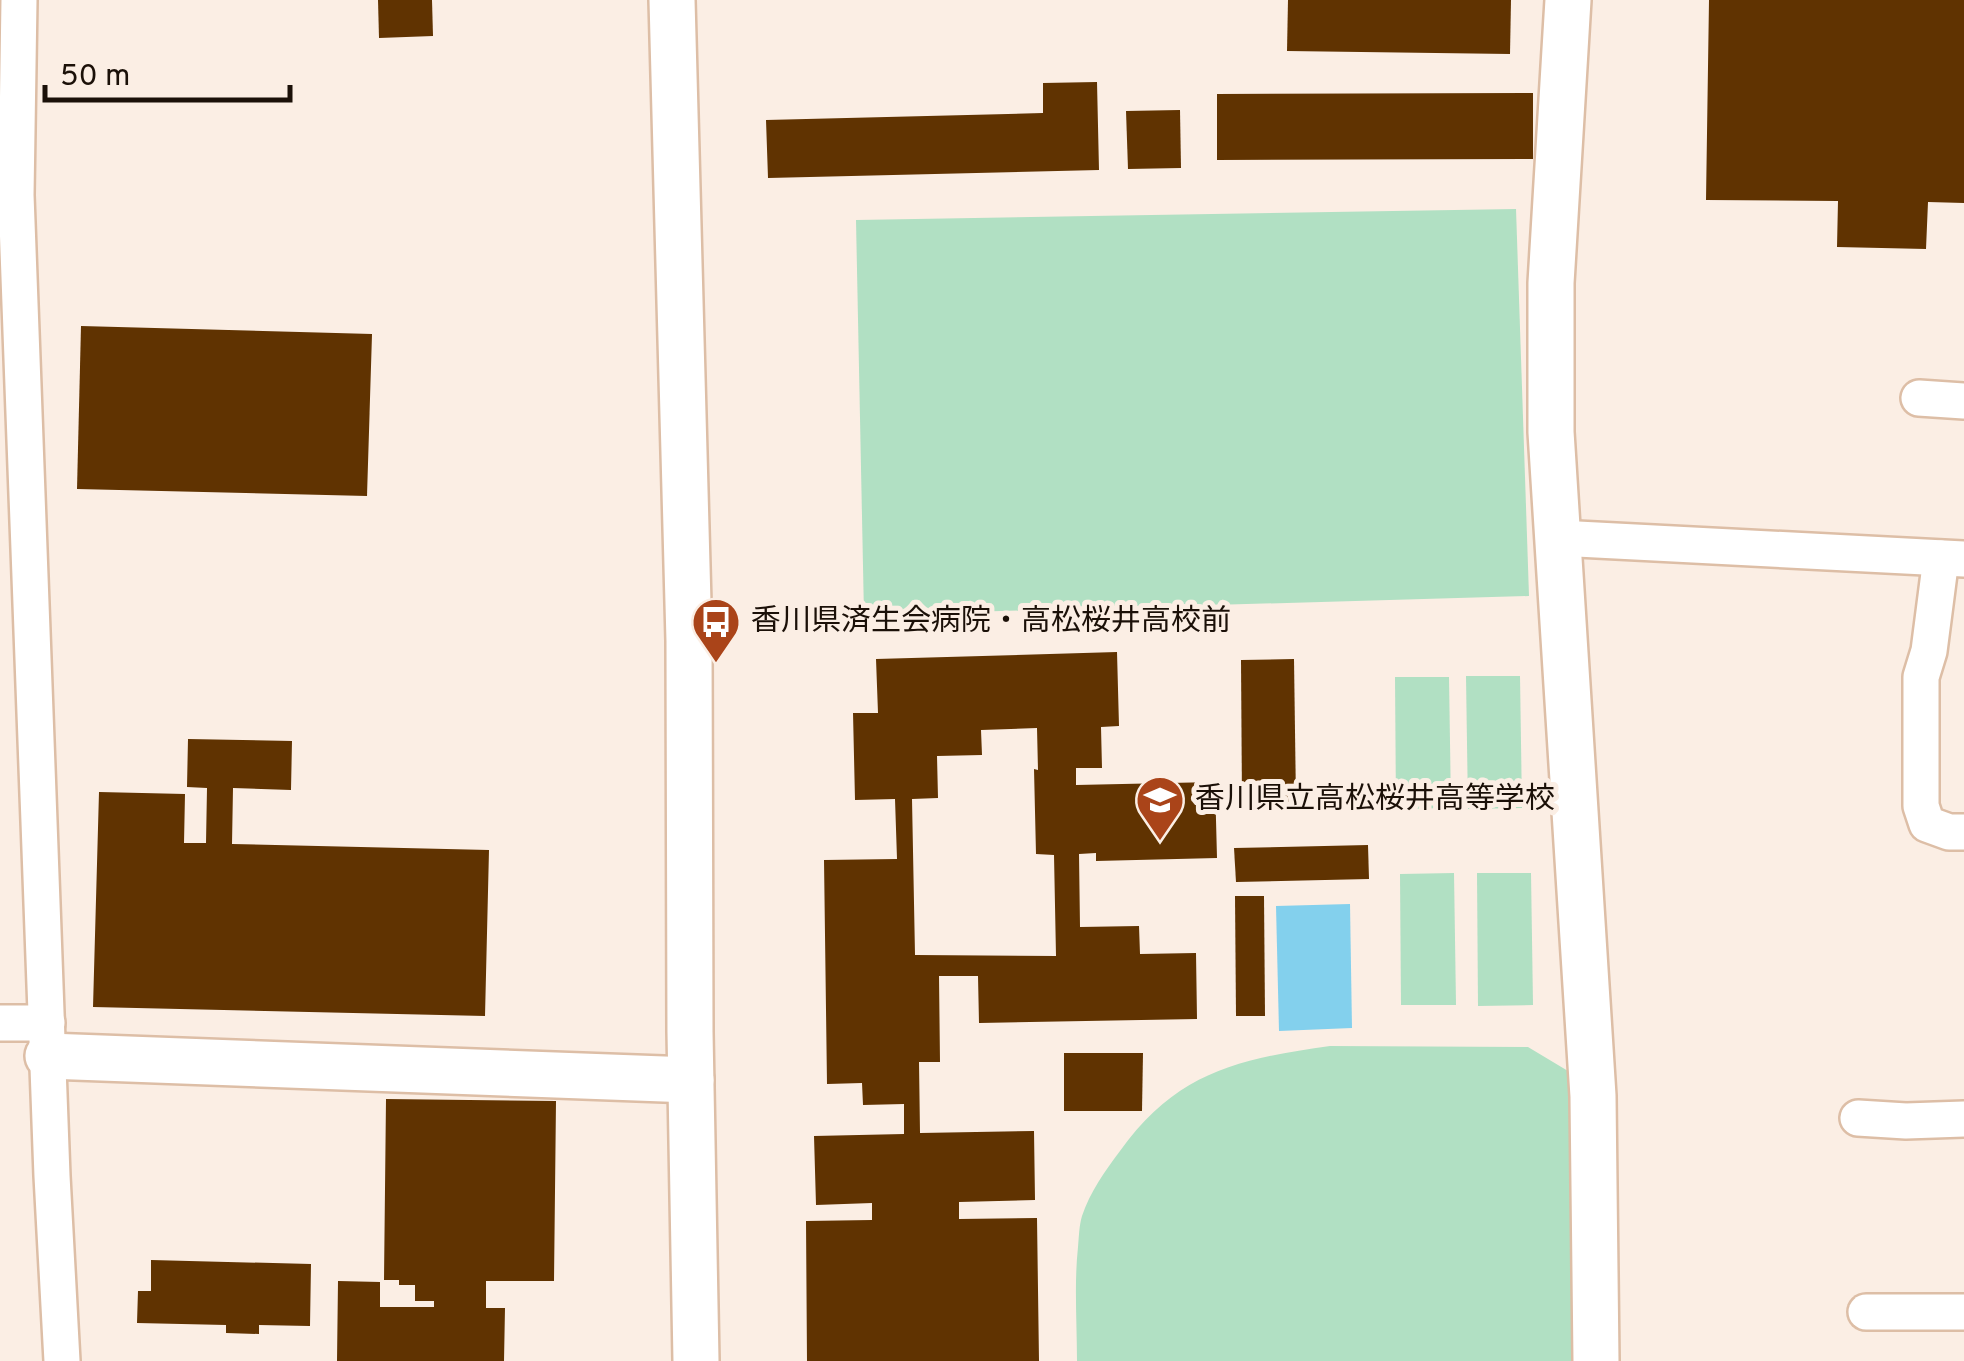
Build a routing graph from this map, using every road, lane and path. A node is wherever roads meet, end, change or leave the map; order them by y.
1 (19, 0) edge
2 (672, 0) edge
3 (1568, 0) edge
4 (8, 165) edge
5 (1919, 398) dead end
6 (1964, 401) edge
7 (13, 492) edge
8 (1558, 538) junction
9 (1952, 558) edge
10 (1964, 832) edge
11 (0, 1024) edge
12 (48, 1040) junction
13 (691, 1080) junction
14 (1858, 1118) dead end
15 (1964, 1119) edge
16 (1866, 1312) dead end
17 (1964, 1312) edge
18 (62, 1361) edge
19 (696, 1361) edge
20 (1596, 1361) edge

1 - 4 street
2 - 13 street
3 - 8 street
4 - 7 street
5 - 6 street
7 - 12 street
8 - 9 street
8 - 20 street
9 - 10 street
11 - 12 street
12 - 13 street
12 - 18 street
13 - 19 street
14 - 15 street
16 - 17 street

